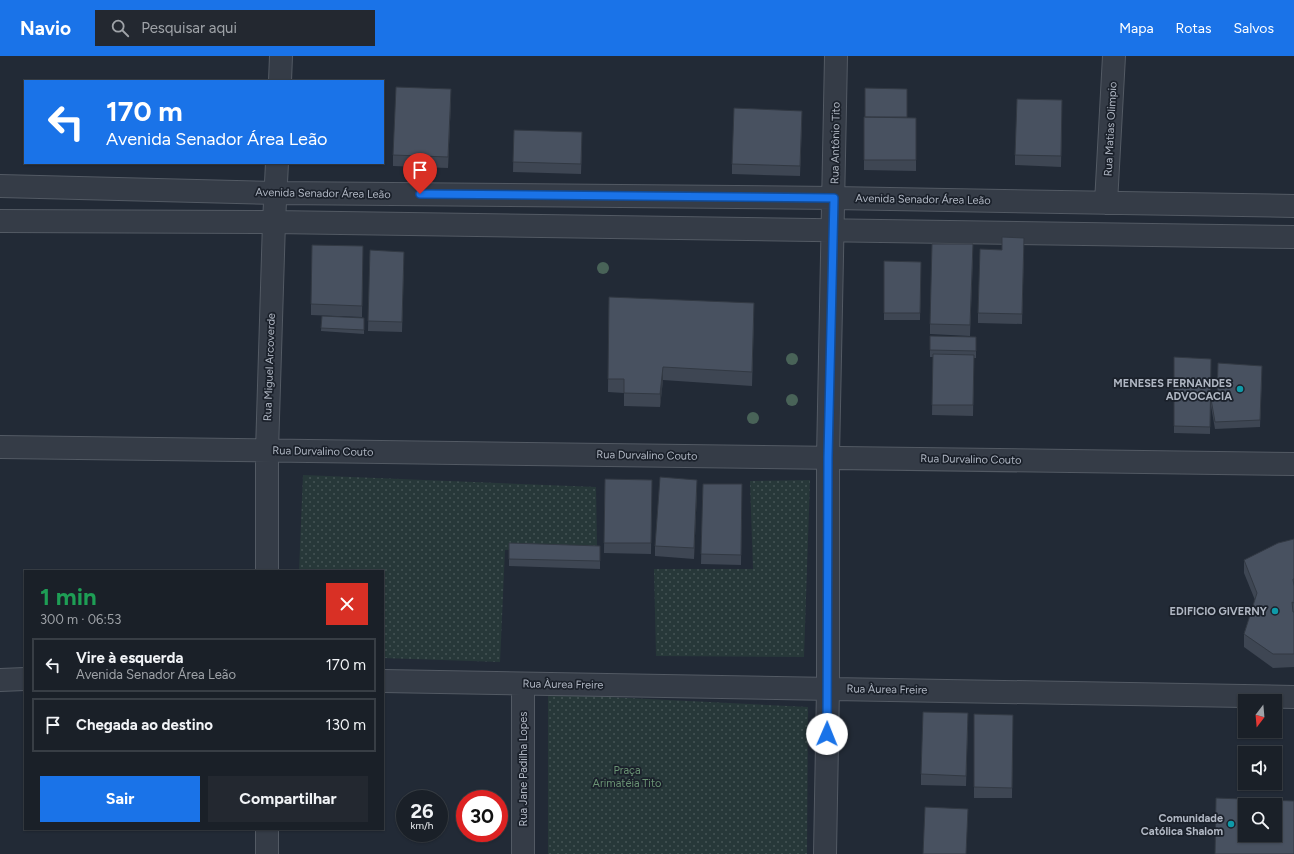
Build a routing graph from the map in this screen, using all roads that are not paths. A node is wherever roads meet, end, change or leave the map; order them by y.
1 (281, 56) edge
2 (836, 56) edge
3 (1114, 56) edge
4 (280, 80) edge
5 (277, 164) edge
6 (0, 186) edge
7 (276, 193) junction
8 (834, 198) junction
9 (1106, 203) junction
10 (1294, 206) edge
11 (0, 221) edge
12 (274, 222) junction
13 (833, 231) junction
14 (1294, 237) edge
15 (0, 447) edge
16 (267, 451) junction
17 (828, 457) junction
18 (1294, 464) edge
19 (267, 570) edge
20 (0, 680) edge
21 (24, 680) edge
22 (384, 681) edge
23 (522, 684) junction
24 (828, 688) junction
25 (1294, 697) edge
26 (267, 830) edge
27 (267, 854) edge
28 (523, 854) edge
29 (825, 854) edge

1 - 4 street
2 - 8 street, Rua Antônio Tito
3 - 9 street, Rua Matias Olimpio
5 - 7 street, Rua Miguel Arcoverde
6 - 7 street, Avenida Senador Área Leão
7 - 8 street, Avenida Senador Área Leão
7 - 12 street, Rua Miguel Arcoverde
8 - 9 street, Avenida Senador Área Leão
8 - 13 street, Rua Antônio Tito
9 - 10 street, Avenida Senador Área Leão
11 - 12 street
12 - 13 street
12 - 16 street, Rua Miguel Arcoverde
13 - 14 street
13 - 17 street, Rua Antônio Tito
15 - 16 street, Rua Durvalino Couto
16 - 17 street, Rua Durvalino Couto
16 - 19 street, Rua Miguel Arcoverde
17 - 18 street, Rua Durvalino Couto
17 - 24 street, Rua Antônio Tito
20 - 21 street
22 - 23 street, Rua Àurea Freire
23 - 24 street, Rua Àurea Freire
23 - 28 street, Rua Jane Padilha Lopes
24 - 25 street, Rua Àurea Freire
24 - 29 street, Rua Antônio Tito
26 - 27 street

